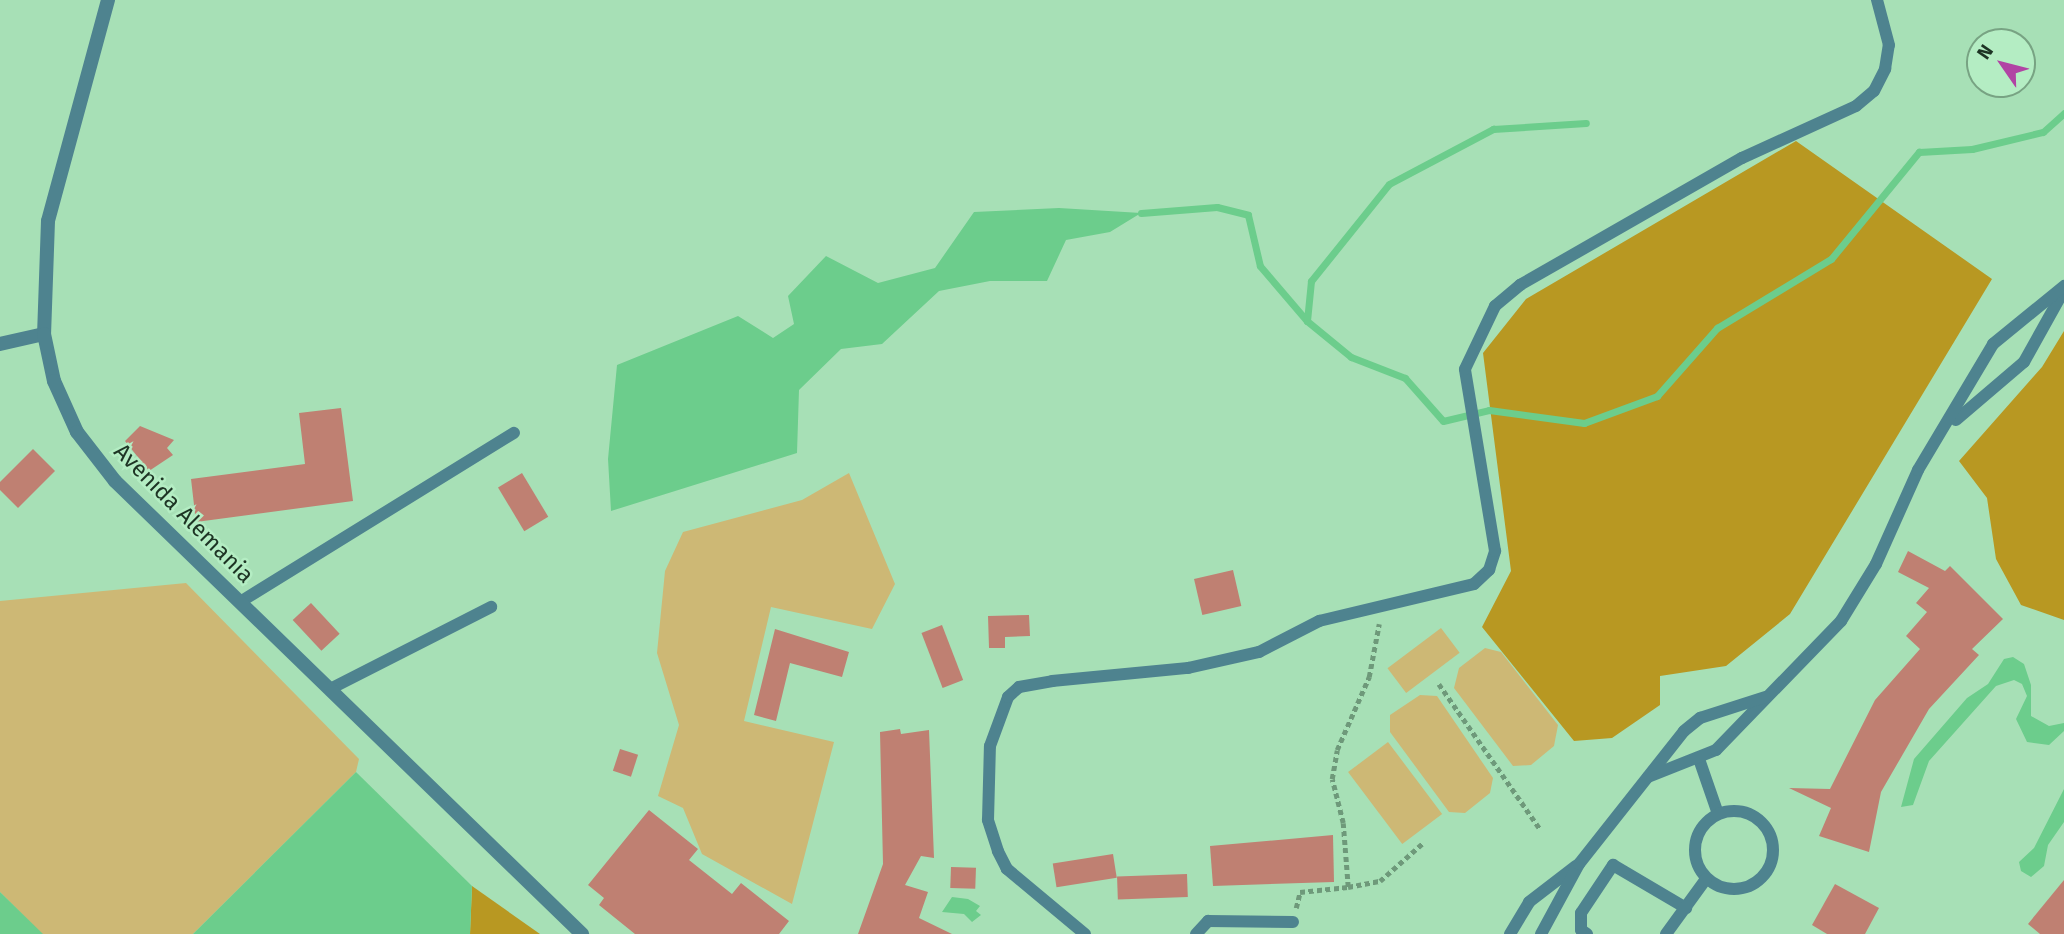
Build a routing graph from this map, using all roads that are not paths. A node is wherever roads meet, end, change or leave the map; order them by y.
1 (108, 0) edge
2 (1877, 0) edge
3 (2064, 288) edge
4 (44, 334) junction
5 (0, 344) edge
6 (1948, 426) junction
7 (514, 433) dead end
8 (240, 602) junction
9 (491, 607) dead end
10 (330, 689) junction
11 (1766, 697) junction
12 (1699, 759) junction
13 (1648, 777) junction
14 (1718, 814) junction
15 (1579, 864) junction
16 (1706, 878) junction
17 (1686, 908) junction
18 (1293, 922) road end
19 (582, 934) edge
20 (1085, 934) edge
21 (1196, 934) edge
22 (1510, 934) edge
23 (1542, 934) edge
24 (1587, 934) edge
25 (1665, 934) edge

1 - 4 street, Avenida Alemania
2 - 20 lane
3 - 6 lane
3 - 6 lane
4 - 5 street
4 - 8 street, Avenida Alemania
6 - 11 lane
7 - 8 lane
8 - 10 street, Avenida Alemania
9 - 10 lane
10 - 19 street, Avenida Alemania
11 - 12 lane
11 - 13 lane
12 - 13 lane
12 - 14 lane
13 - 15 lane
14 - 16 lane
14 - 16 lane
15 - 22 lane
15 - 23 lane
16 - 17 lane
17 - 24 lane
17 - 25 lane
18 - 21 lane

